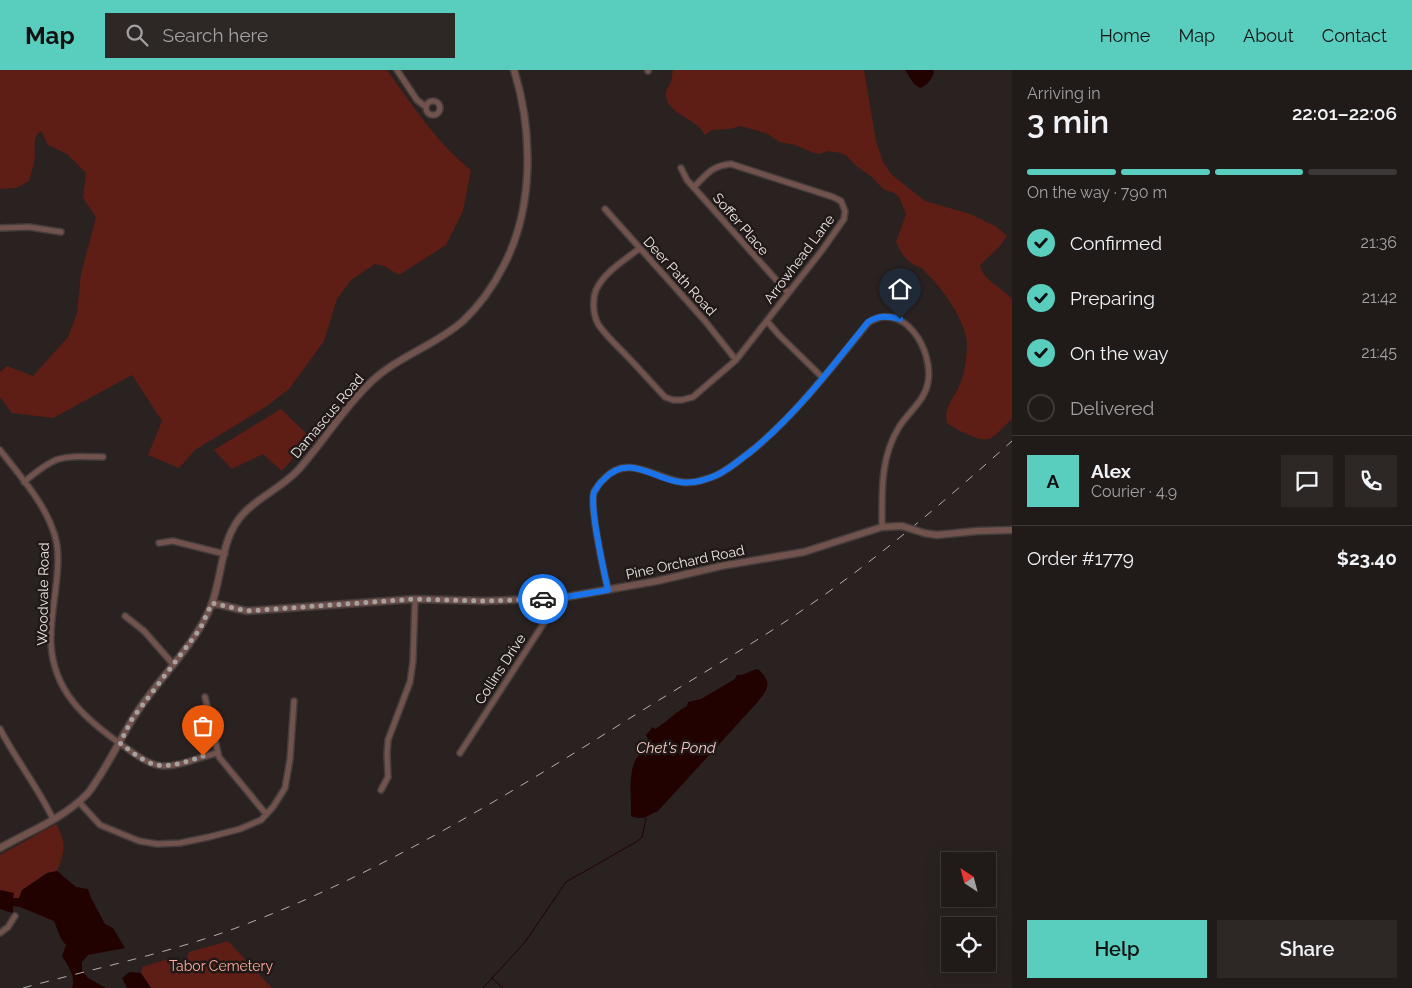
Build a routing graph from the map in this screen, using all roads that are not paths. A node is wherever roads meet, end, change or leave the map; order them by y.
1 (397, 70) edge
2 (514, 70) edge
3 (426, 107) dead end
4 (681, 168) dead end
5 (694, 188) junction
6 (605, 209) dead end
7 (0, 228) edge
8 (61, 232) dead end
9 (640, 248) junction
10 (788, 293) junction
11 (767, 320) junction
12 (736, 360) junction
13 (823, 378) junction
14 (0, 450) edge
15 (103, 457) dead end
16 (24, 482) junction
17 (882, 527) junction
18 (1012, 530) edge
19 (159, 543) dead end
20 (224, 554) junction
21 (608, 590) junction
22 (560, 598) junction
23 (415, 599) junction
24 (212, 603) junction
25 (125, 616) dead end
26 (173, 664) junction
27 (205, 698) dead end
28 (294, 702) dead end
29 (0, 729) edge
30 (120, 743) junction
31 (217, 753) junction
32 (460, 753) dead end
33 (381, 790) dead end
34 (78, 802) junction
35 (266, 814) junction
36 (53, 819) junction
37 (0, 848) edge
38 (15, 916) dead end
39 (0, 933) edge

1 - 3 street
2 - 20 street, Damascus Road
4 - 5 street, Soffer Place
5 - 10 street, Soffer Place
5 - 10 street, Arrowhead Lane
6 - 9 street, Deer Path Road
7 - 8 street
9 - 12 street, Deer Path Road
9 - 12 street
10 - 11 street, Arrowhead Lane
11 - 12 street
11 - 13 street, Arrowhead Lane
13 - 17 street
13 - 21 street
14 - 16 street, Woodvale Road
15 - 16 street
16 - 30 street, Woodvale Road
17 - 18 street, Pine Orchard Road, bridge
17 - 21 street, Pine Orchard Road
19 - 20 street
20 - 24 street, Damascus Road
21 - 22 street, Pine Orchard Road
22 - 23 street, Pine Orchard Road
22 - 32 street, Collins Drive
23 - 24 street, Pine Orchard Road
23 - 33 street
24 - 26 street
25 - 26 street
26 - 30 street
27 - 31 street
28 - 35 street
29 - 36 street
30 - 31 street, Woodvale Road
30 - 34 street
31 - 35 street
34 - 35 street
34 - 36 street
36 - 37 street
38 - 39 street

